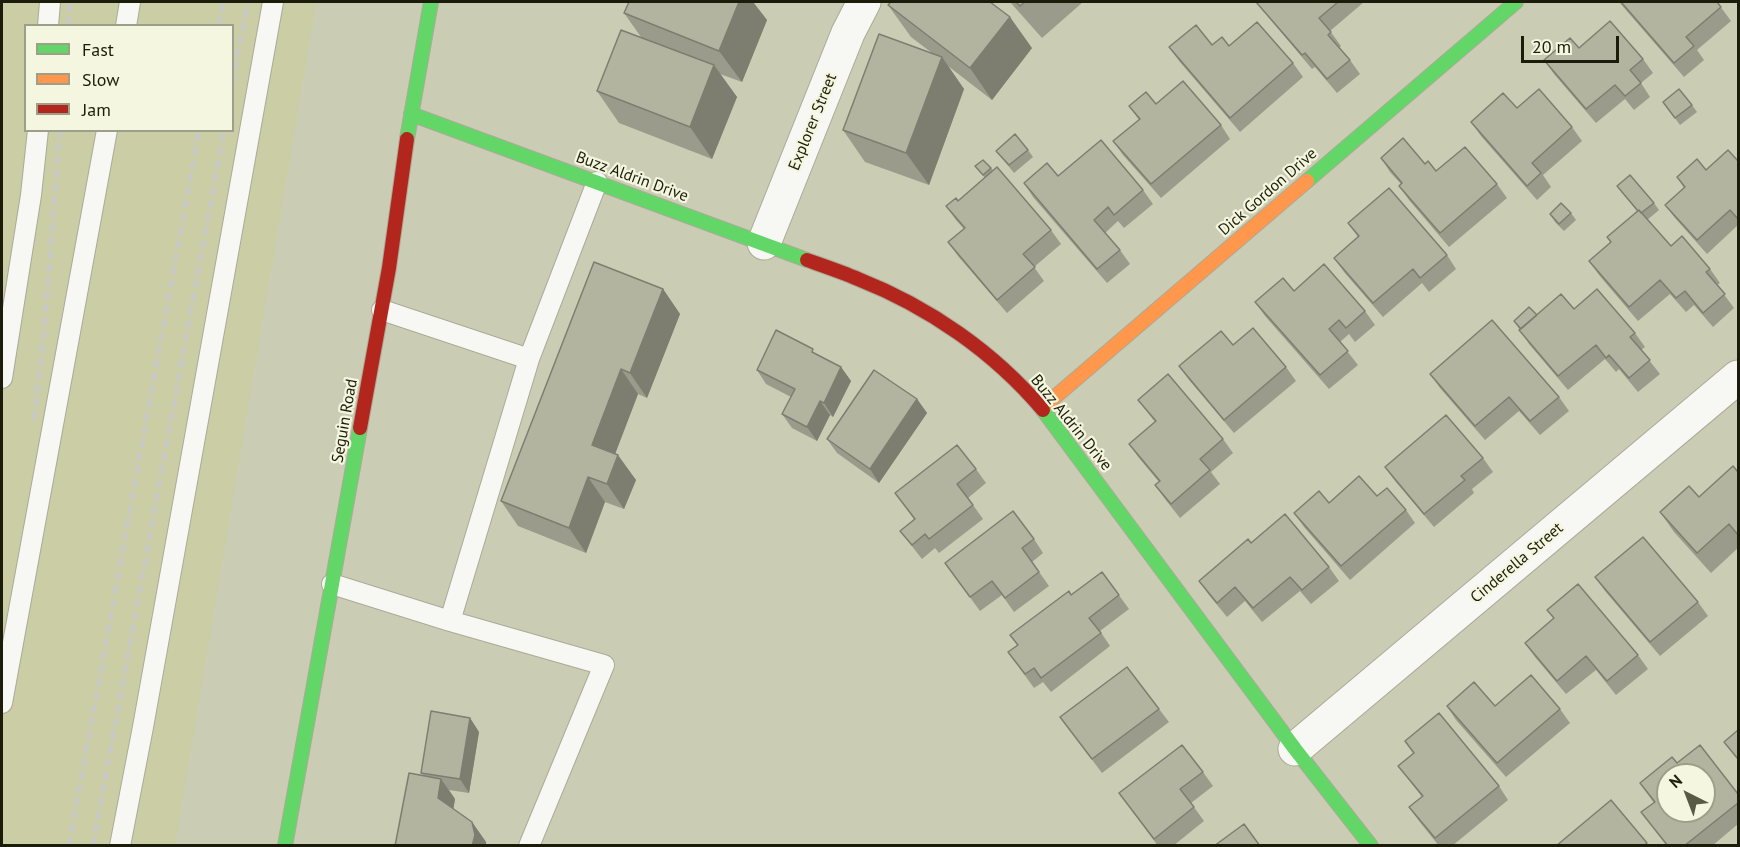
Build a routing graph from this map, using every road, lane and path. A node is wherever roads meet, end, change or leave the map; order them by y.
1 (50, 2) edge
2 (130, 2) edge
3 (273, 2) edge
4 (431, 2) edge
5 (864, 2) edge
6 (1516, 2) edge
7 (48, 24) edge
8 (126, 24) edge
9 (411, 114) junction
10 (38, 132) edge
11 (106, 132) edge
12 (597, 182) junction
13 (764, 243) junction
14 (382, 310) junction
15 (529, 359) junction
16 (1738, 377) edge
17 (2, 378) edge
18 (1042, 408) junction
19 (332, 584) junction
20 (450, 621) junction
21 (2, 703) edge
22 (1295, 749) junction
23 (120, 846) edge
24 (285, 846) edge
25 (529, 846) edge
26 (1371, 846) edge

1 - 7 lane
2 - 8 lane
3 - 23 lane
4 - 9 street, Seguin Road
5 - 13 street, Explorer Street
6 - 18 street, Dick Gordon Drive
9 - 12 street, Buzz Aldrin Drive
9 - 14 street, Seguin Road
10 - 17 lane
11 - 21 lane
12 - 13 street, Buzz Aldrin Drive
12 - 15 lane
13 - 18 street, Buzz Aldrin Drive
14 - 15 lane
14 - 19 street, Seguin Road
15 - 20 lane
16 - 22 street, Cinderella Street
18 - 22 street, Buzz Aldrin Drive
19 - 20 lane
19 - 24 street, Seguin Road
20 - 25 lane
22 - 26 street, Buzz Aldrin Drive

